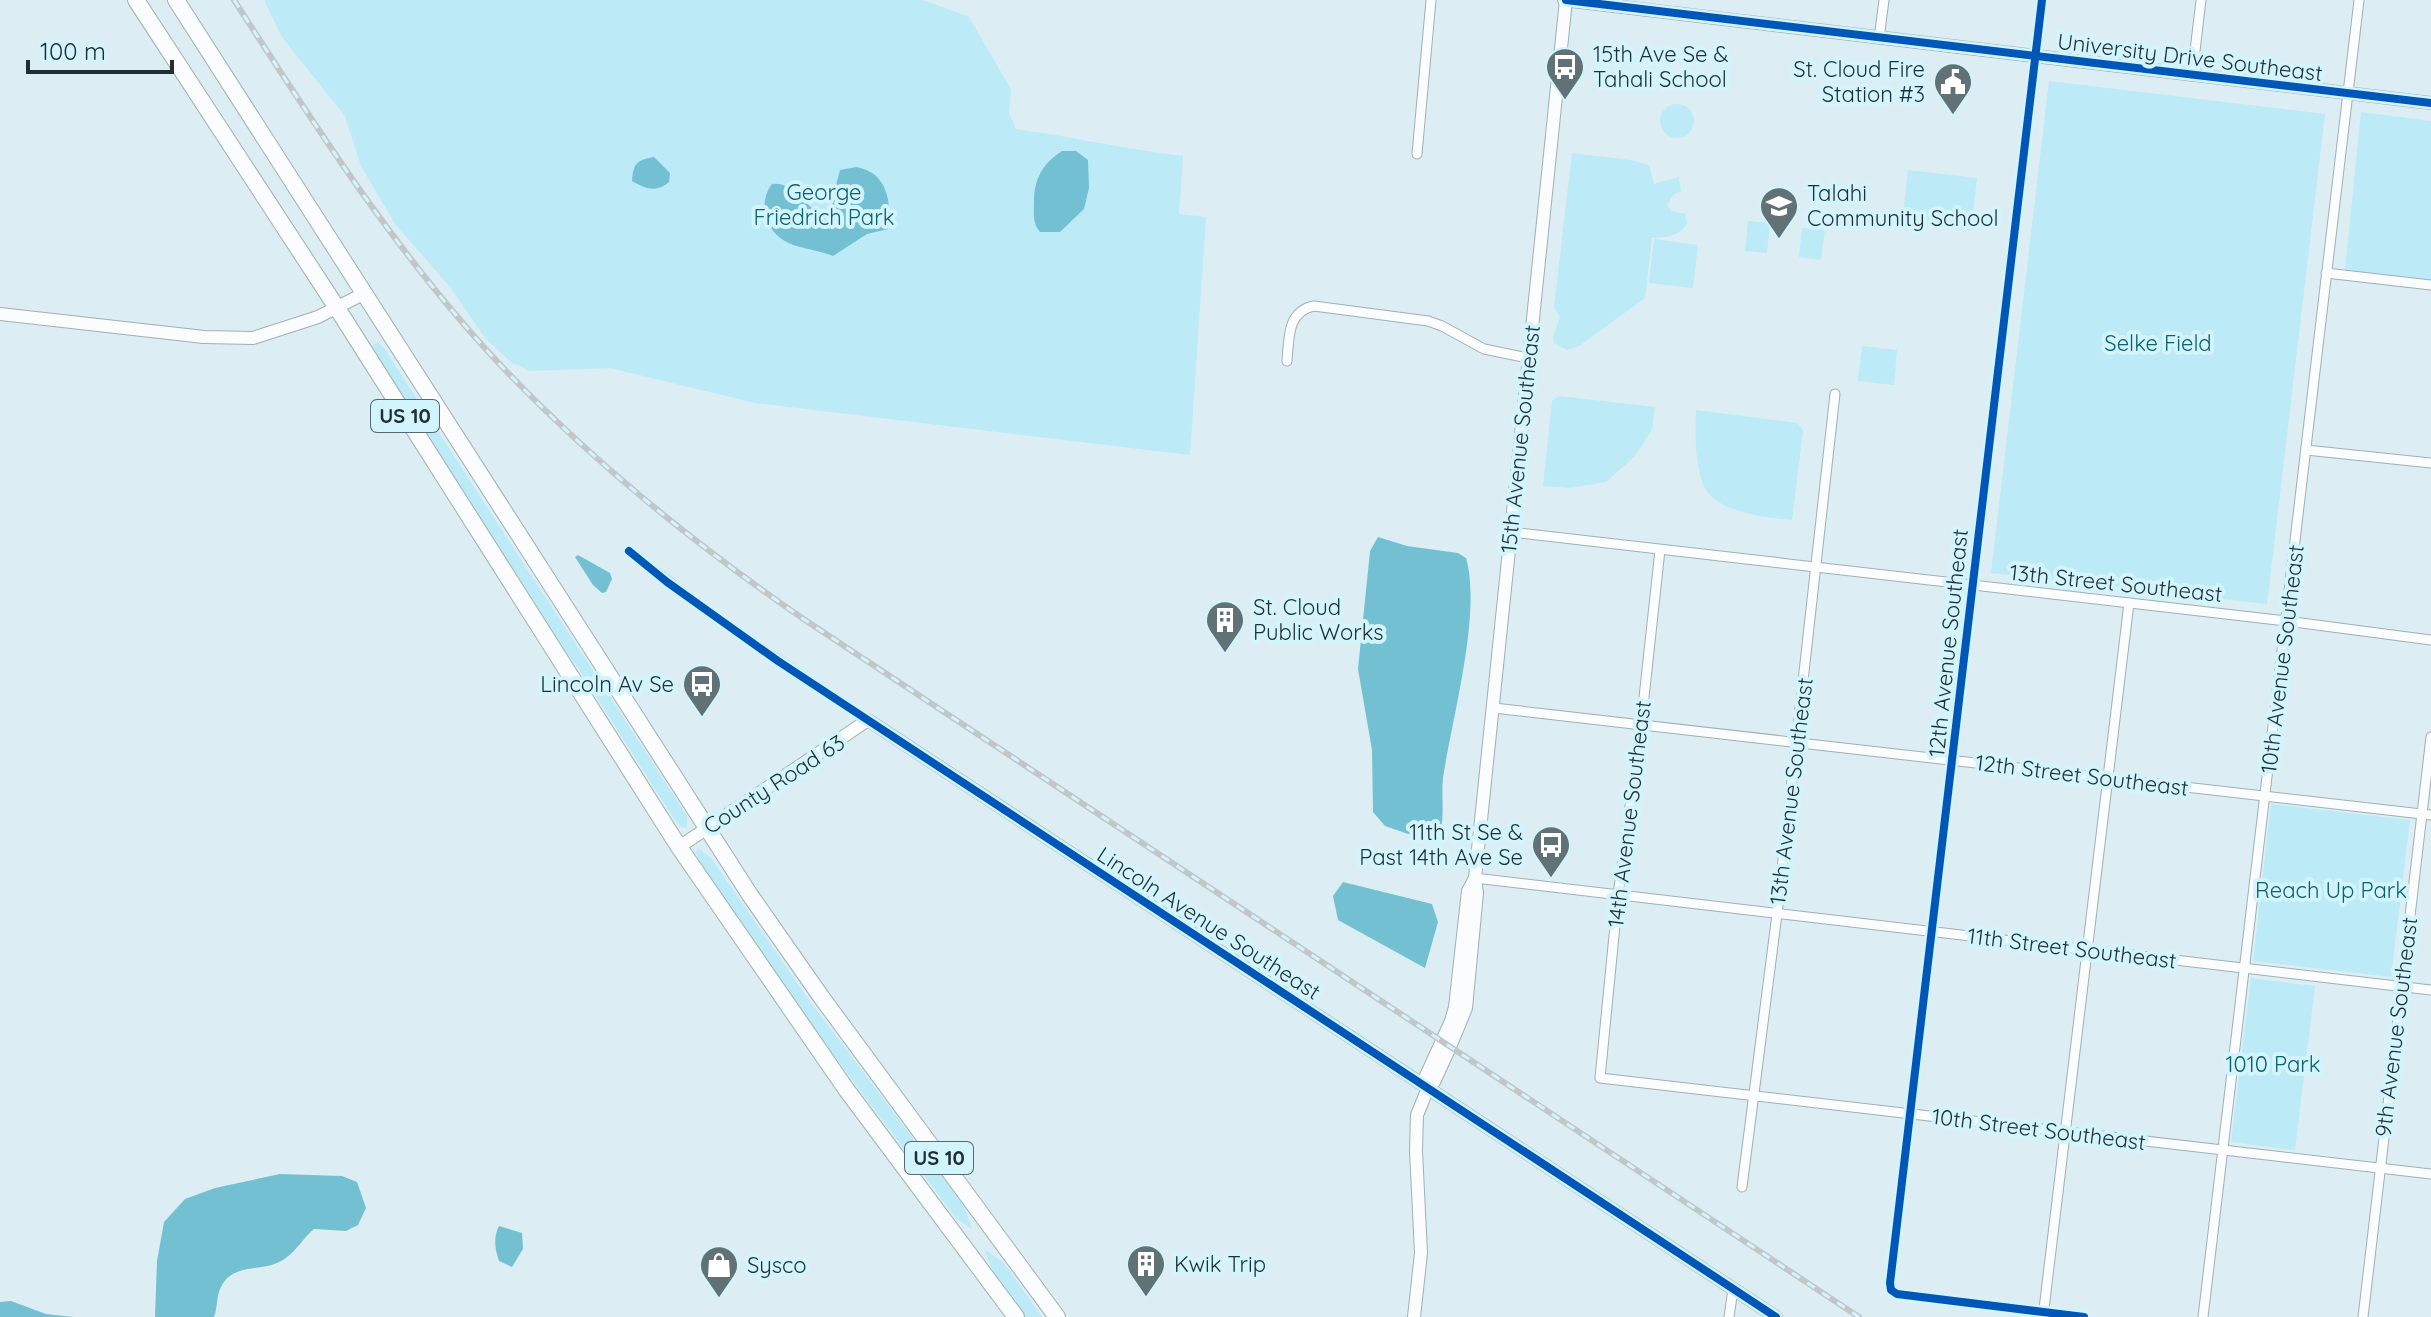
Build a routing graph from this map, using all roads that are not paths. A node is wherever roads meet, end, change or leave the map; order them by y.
1 (136, 0) edge
2 (176, 0) edge
3 (1431, 0) edge
4 (1565, 0) edge
5 (1884, 0) edge
6 (2042, 0) edge
7 (2201, 0) edge
8 (2359, 0) edge
9 (1879, 39) junction
10 (2035, 57) junction
11 (2192, 76) junction
12 (2349, 93) junction
13 (2431, 103) edge
14 (1417, 154) dead end
15 (2326, 273) junction
16 (2431, 285) edge
17 (365, 293) junction
18 (337, 308) junction
19 (0, 314) edge
20 (1528, 358) junction
21 (1287, 361) dead end
22 (1835, 394) dead end
23 (2306, 450) junction
24 (2431, 463) edge
25 (1511, 532) junction
26 (1660, 550) junction
27 (629, 551) dead end
28 (1817, 567) junction
29 (1972, 585) junction
30 (2129, 603) junction
31 (2286, 621) junction
32 (2431, 640) edge
33 (1494, 708) junction
34 (868, 720) junction
35 (1641, 725) junction
36 (2431, 737) edge
37 (1797, 743) junction
38 (1953, 761) junction
39 (2109, 778) junction
40 (2266, 796) junction
41 (2426, 815) edge
42 (706, 829) junction
43 (679, 847) junction
44 (1475, 878) junction
45 (1618, 895) junction
46 (1777, 914) junction
47 (1932, 932) junction
48 (2088, 950) junction
49 (2244, 968) junction
50 (2401, 987) junction
51 (2431, 990) edge
52 (1600, 1078) joint
53 (1428, 1088) junction
54 (1753, 1096) junction
55 (1909, 1114) junction
56 (2066, 1132) junction
57 (2222, 1150) junction
58 (2379, 1168) junction
59 (2431, 1174) edge
60 (1742, 1187) dead end
61 (1733, 1289) junction
62 (2044, 1314) edge
63 (1016, 1317) edge
64 (1057, 1317) edge
65 (1414, 1317) edge
66 (1729, 1317) edge
67 (1776, 1317) edge
68 (2084, 1317) edge
69 (2203, 1317) edge
70 (2363, 1317) edge

1 - 18 highway, US 10
2 - 17 highway, US 10
3 - 14 street
4 - 9 street, University Drive Southeast
4 - 20 street, 15th Avenue Southeast
5 - 9 street
6 - 10 street, 12th Avenue Southeast
7 - 11 street
8 - 12 street, 10th Avenue Southeast
9 - 10 street, University Drive Southeast
10 - 11 street, University Drive Southeast
10 - 29 street, 12th Avenue Southeast
11 - 12 street, University Drive Southeast
12 - 13 street, University Drive Southeast
12 - 15 street, 10th Avenue Southeast
15 - 16 street
15 - 23 street, 10th Avenue Southeast
17 - 18 street
17 - 42 highway, US 10
18 - 19 street
18 - 43 highway, US 10
20 - 21 street
20 - 25 street, 15th Avenue Southeast
22 - 28 street, 13th Avenue Southeast
23 - 24 street
23 - 31 street, 10th Avenue Southeast
25 - 26 street, 13th Street Southeast
25 - 33 street, 15th Avenue Southeast
26 - 28 street, 13th Street Southeast
26 - 35 street, 14th Avenue Southeast
27 - 34 street, Lincoln Avenue Southeast
28 - 29 street, 13th Street Southeast
28 - 37 street, 13th Avenue Southeast
29 - 30 street, 13th Street Southeast
29 - 38 street, 12th Avenue Southeast
30 - 31 street, 13th Street Southeast
30 - 39 street
31 - 32 street, 13th Street Southeast
31 - 40 street, 10th Avenue Southeast
33 - 35 street, 12th Street Southeast
33 - 44 street, 15th Avenue Southeast
34 - 42 street, County Road 63
34 - 53 street, Lincoln Avenue Southeast
35 - 37 street, 12th Street Southeast
35 - 45 street, 14th Avenue Southeast
36 - 41 street, 9th Avenue Southeast
37 - 38 street, 12th Street Southeast
37 - 46 street, 13th Avenue Southeast
38 - 39 street, 12th Street Southeast
38 - 47 street, 12th Avenue Southeast
39 - 40 street, 12th Street Southeast
39 - 48 street
40 - 41 street, 12th Street Southeast
40 - 49 street, 10th Avenue Southeast
41 - 50 street, 9th Avenue Southeast
42 - 43 street, County Road 63
42 - 64 highway, US 10
43 - 63 highway, US 10
44 - 45 street, 11th Street Southeast
44 - 53 street, 15th Avenue Southeast
45 - 46 street, 11th Street Southeast
45 - 52 street, 14th Avenue Southeast
46 - 47 street, 11th Street Southeast
46 - 54 street, 13th Avenue Southeast
47 - 48 street, 11th Street Southeast
47 - 55 street, 12th Avenue Southeast
48 - 49 street, 11th Street Southeast
48 - 56 street
49 - 50 street, 11th Street Southeast
49 - 57 street, 10th Avenue Southeast
50 - 51 street, 11th Street Southeast
50 - 58 street, 9th Avenue Southeast
52 - 54 street, 10th Street Southeast
53 - 61 street, Lincoln Avenue Southeast
53 - 65 street, 15th Avenue Southeast
54 - 55 street, 10th Street Southeast
54 - 60 street, 13th Avenue Southeast
55 - 56 street, 10th Street Southeast
55 - 62 street, 12th Avenue Southeast
56 - 57 street, 10th Street Southeast
56 - 62 street
57 - 58 street, 10th Street Southeast
57 - 69 street, 10th Avenue Southeast
58 - 59 street, 10th Street Southeast
58 - 70 street, 9th Avenue Southeast
61 - 66 street
61 - 67 street, Lincoln Avenue Southeast
62 - 68 street

